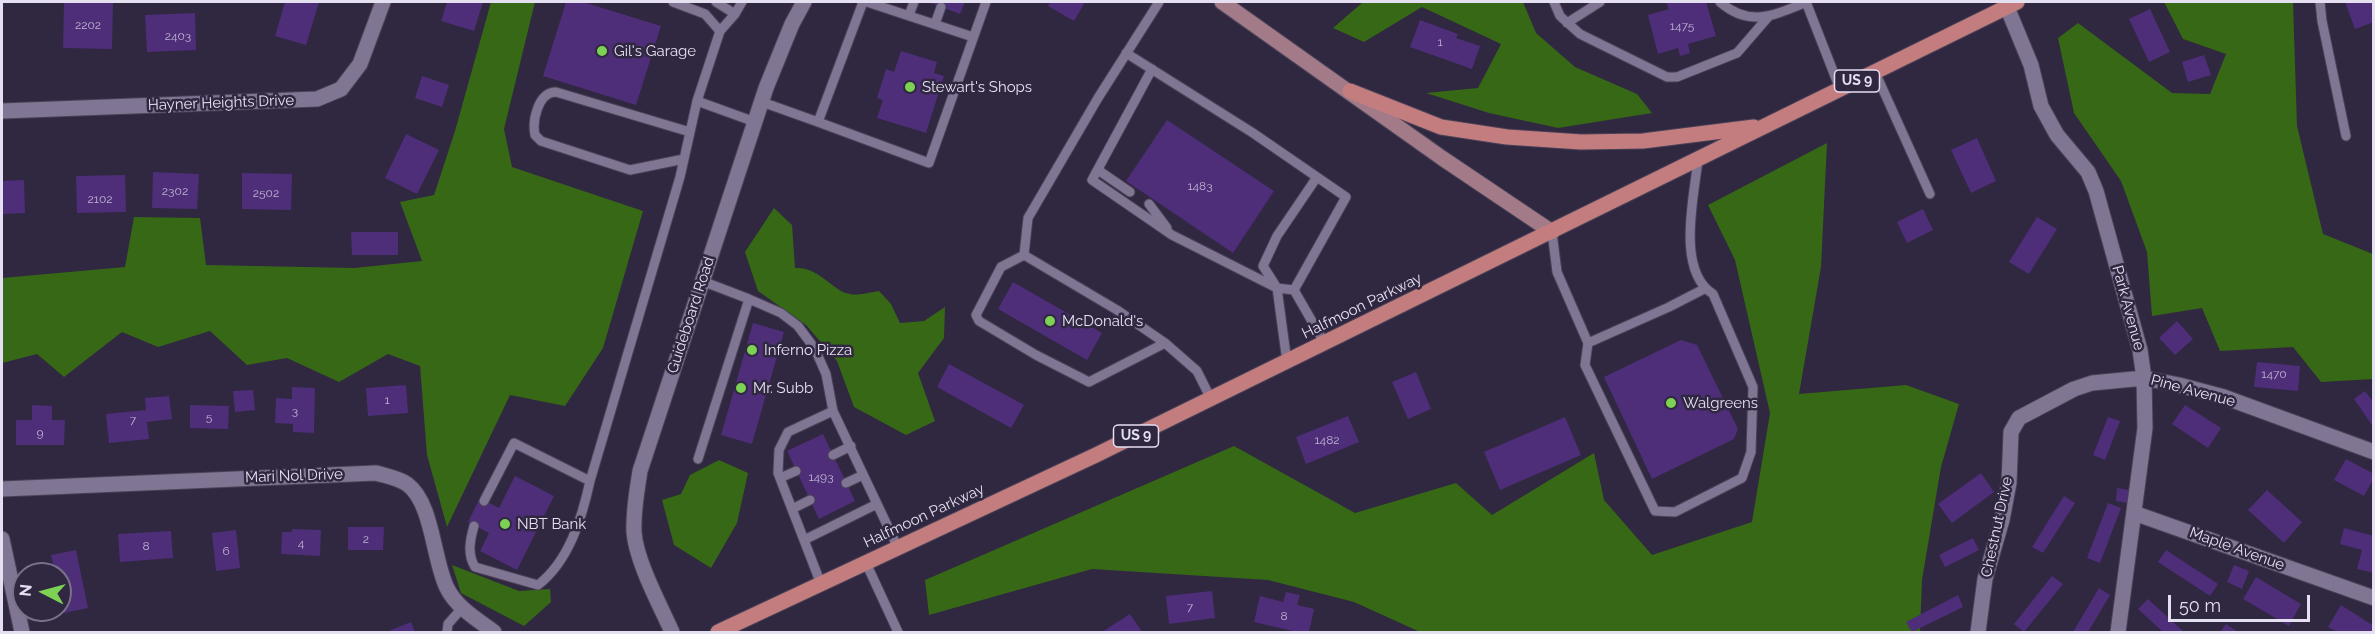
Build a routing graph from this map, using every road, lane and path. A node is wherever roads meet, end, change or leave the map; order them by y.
1 (383, 2) edge
2 (673, 2) edge
3 (716, 2) edge
4 (742, 2) edge
5 (804, 2) edge
6 (865, 2) edge
7 (914, 2) edge
8 (986, 2) edge
9 (1159, 2) edge
10 (1222, 2) edge
11 (1554, 2) edge
12 (1600, 2) edge
13 (1720, 2) edge
14 (1807, 2) edge
15 (2320, 2) edge
16 (2012, 4) edge
17 (941, 7) dead end
18 (735, 15) junction
19 (909, 15) junction
20 (1769, 16) junction
21 (1567, 23) junction
22 (934, 24) junction
23 (720, 31) junction
24 (973, 37) junction
25 (1126, 53) junction
26 (1152, 69) junction
27 (1875, 72) junction
28 (1840, 89) junction
29 (1350, 91) junction
30 (697, 100) junction
31 (762, 102) junction
32 (2, 111) edge
33 (755, 122) junction
34 (818, 122) junction
35 (1769, 125) junction
36 (690, 132) junction
37 (2346, 136) dead end
38 (684, 159) junction
39 (1698, 160) junction
40 (1098, 170) junction
41 (1317, 177) junction
42 (1130, 192) dead end
43 (1930, 194) dead end
44 (1149, 204) dead end
45 (1552, 232) junction
46 (1172, 234) junction
47 (1024, 255) junction
48 (702, 281) junction
49 (1277, 288) junction
50 (1704, 289) junction
51 (1294, 290) junction
52 (749, 299) junction
53 (1165, 343) junction
54 (1588, 343) junction
55 (1325, 344) junction
56 (1287, 362) junction
57 (2144, 378) junction
58 (1211, 399) junction
59 (833, 411) junction
60 (2015, 423) joint
61 (851, 446) junction
62 (2373, 452) edge
63 (833, 455) dead end
64 (698, 459) dead end
65 (796, 471) dead end
66 (863, 475) junction
67 (780, 478) junction
68 (590, 481) junction
69 (846, 483) dead end
70 (2, 489) edge
71 (810, 500) dead end
72 (484, 501) dead end
73 (877, 504) junction
74 (792, 509) junction
75 (2134, 513) junction
76 (474, 526) dead end
77 (2, 540) edge
78 (804, 540) junction
79 (898, 549) junction
80 (866, 563) junction
81 (821, 584) junction
82 (2373, 598) edge
83 (463, 607) junction
84 (899, 632) edge
85 (22, 633) edge
86 (447, 633) edge
87 (494, 633) edge
88 (672, 633) edge
89 (718, 633) edge
90 (1978, 633) edge
91 (2118, 633) edge

1 - 32 street, Hayner Heights Drive
2 - 23 lane
3 - 18 lane
4 - 18 lane
5 - 31 street, Guideboard Road
6 - 19 lane
6 - 34 lane
7 - 19 lane
8 - 24 lane
9 - 25 lane
10 - 29 main road
11 - 21 lane
12 - 21 lane
13 - 20 lane
14 - 20 lane
14 - 28 lane
15 - 37 lane
16 - 27 main road, Halfmoon Parkway / US 9
16 - 57 street, Park Avenue
17 - 22 lane
18 - 23 lane
19 - 22 lane
20 - 21 lane
22 - 24 lane
23 - 30 lane
24 - 34 lane
25 - 26 lane
25 - 47 lane
26 - 40 lane
26 - 41 lane
27 - 28 main road, Halfmoon Parkway / US 9
27 - 43 lane
28 - 35 main road, Halfmoon Parkway / US 9
29 - 35 main road
29 - 45 main road
30 - 33 lane
30 - 36 lane
31 - 33 street, Guideboard Road
31 - 34 lane
33 - 48 street, Guideboard Road
35 - 39 main road, Halfmoon Parkway / US 9
36 - 38 lane
36 - 38 lane
38 - 68 lane
39 - 45 main road, Halfmoon Parkway / US 9
39 - 50 lane
40 - 42 lane
40 - 46 lane
41 - 49 lane
41 - 51 lane
44 - 46 lane
45 - 54 lane
45 - 55 main road, Halfmoon Parkway / US 9
46 - 49 lane
47 - 53 lane
47 - 53 lane
48 - 52 lane
48 - 88 street, Guideboard Road
49 - 51 lane
49 - 56 lane
50 - 54 lane
50 - 54 lane
51 - 55 lane
52 - 59 lane
52 - 64 lane
53 - 58 lane
55 - 56 main road, Halfmoon Parkway / US 9
56 - 58 main road, Halfmoon Parkway / US 9
57 - 60 street, Pine Avenue
57 - 62 street, Pine Avenue
57 - 75 street, Park Avenue
58 - 79 main road, Halfmoon Parkway / US 9
59 - 61 lane
59 - 67 lane
60 - 90 street, Chestnut Drive
61 - 63 lane
61 - 66 lane
65 - 67 lane
66 - 69 lane
66 - 73 lane
67 - 74 lane
68 - 72 lane
68 - 76 lane
70 - 83 street, Mari Nol Drive
71 - 74 lane
73 - 78 lane
73 - 79 lane
74 - 78 lane
75 - 82 street, Maple Avenue
75 - 91 street, Park Avenue
77 - 85 street
78 - 81 lane
79 - 80 main road, Halfmoon Parkway / US 9
80 - 81 main road, Halfmoon Parkway / US 9
80 - 84 lane
81 - 89 main road, Halfmoon Parkway / US 9
83 - 86 lane
83 - 87 street, Mari Nol Drive

